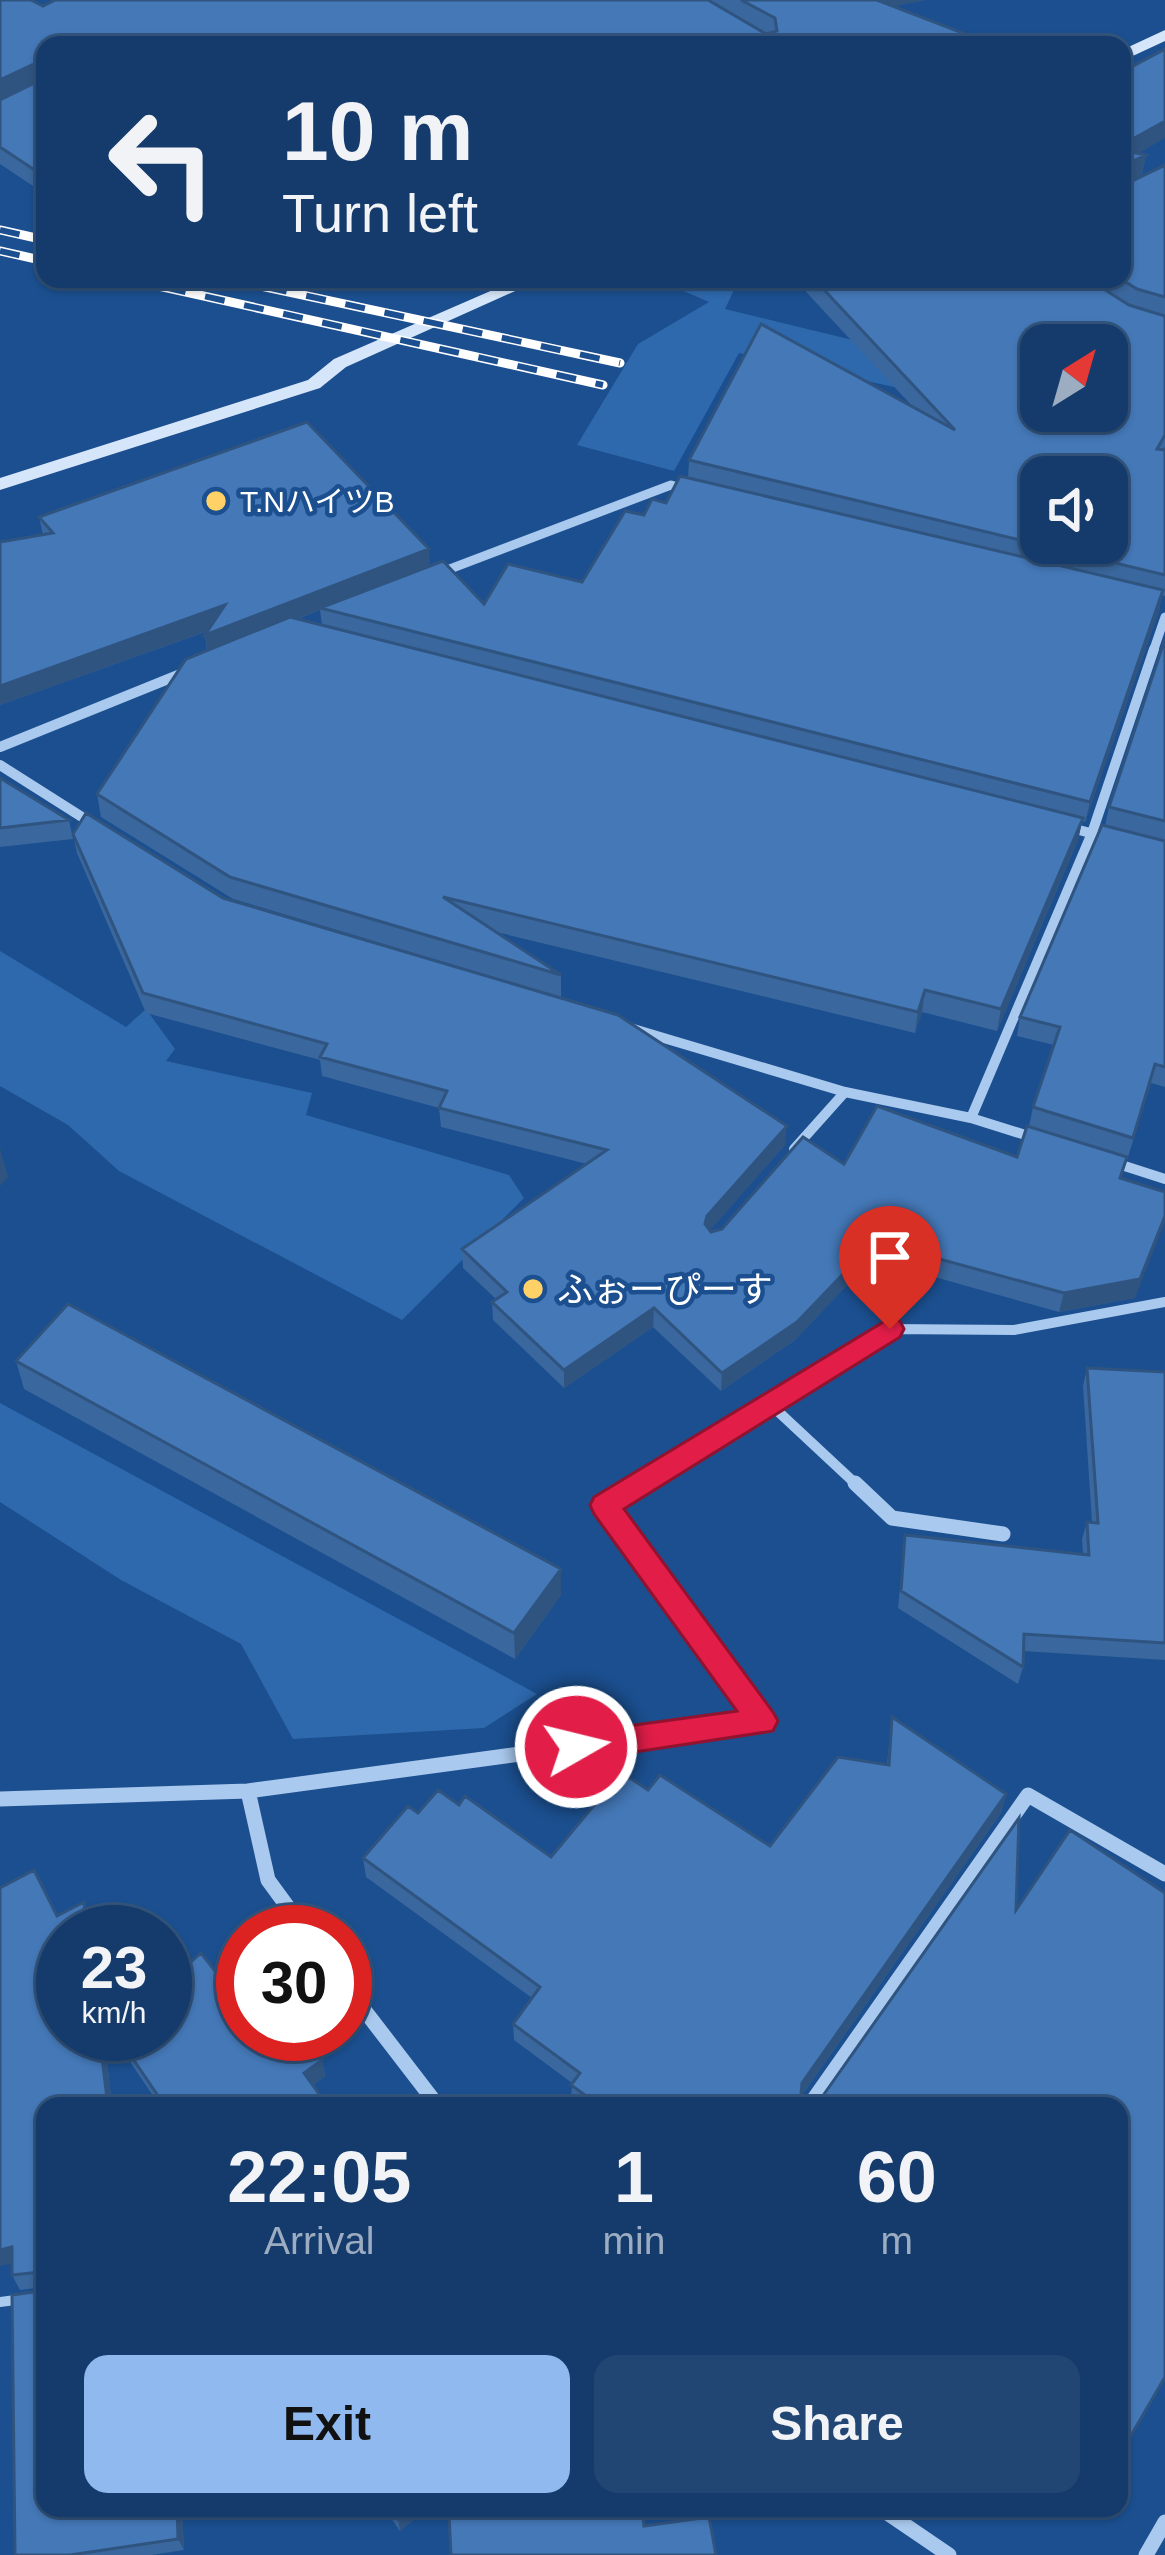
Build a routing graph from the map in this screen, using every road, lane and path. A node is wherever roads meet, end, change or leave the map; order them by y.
1 (1165, 35) edge
2 (1131, 52) edge
3 (510, 288) edge
4 (0, 484) edge
5 (693, 491) edge
6 (420, 580) edge
7 (1165, 616) edge
8 (199, 667) edge
9 (0, 747) edge
10 (0, 765) edge
11 (1046, 822) edge
12 (100, 829) edge
13 (1092, 833) junction
14 (1128, 843) edge
15 (617, 1024) edge
16 (845, 1092) junction
17 (970, 1118) junction
18 (1057, 1145) edge
19 (787, 1158) edge
20 (1100, 1159) edge
21 (1165, 1179) edge
22 (1165, 1302) edge
23 (769, 1402) junction
24 (1003, 1534) dead end
25 (248, 1791) junction
26 (0, 1799) edge
27 (1165, 1874) edge
28 (286, 1905) edge
29 (372, 2020) edge
30 (431, 2097) edge
31 (815, 2097) edge
32 (36, 2297) edge
33 (0, 2302) edge
34 (893, 2517) edge
35 (1165, 2522) edge
36 (949, 2555) edge
37 (1146, 2555) edge

1 - 2 street
3 - 4 street
5 - 6 street
7 - 13 street
8 - 9 street
10 - 12 street
11 - 13 street
13 - 14 street
13 - 17 street
15 - 16 street
16 - 17 street
16 - 19 street
17 - 18 street
20 - 21 street
22 - 23 street
23 - 24 street
23 - 25 street
25 - 26 street
25 - 28 street
27 - 31 street
29 - 30 street
32 - 33 lane
34 - 36 street
35 - 37 street

